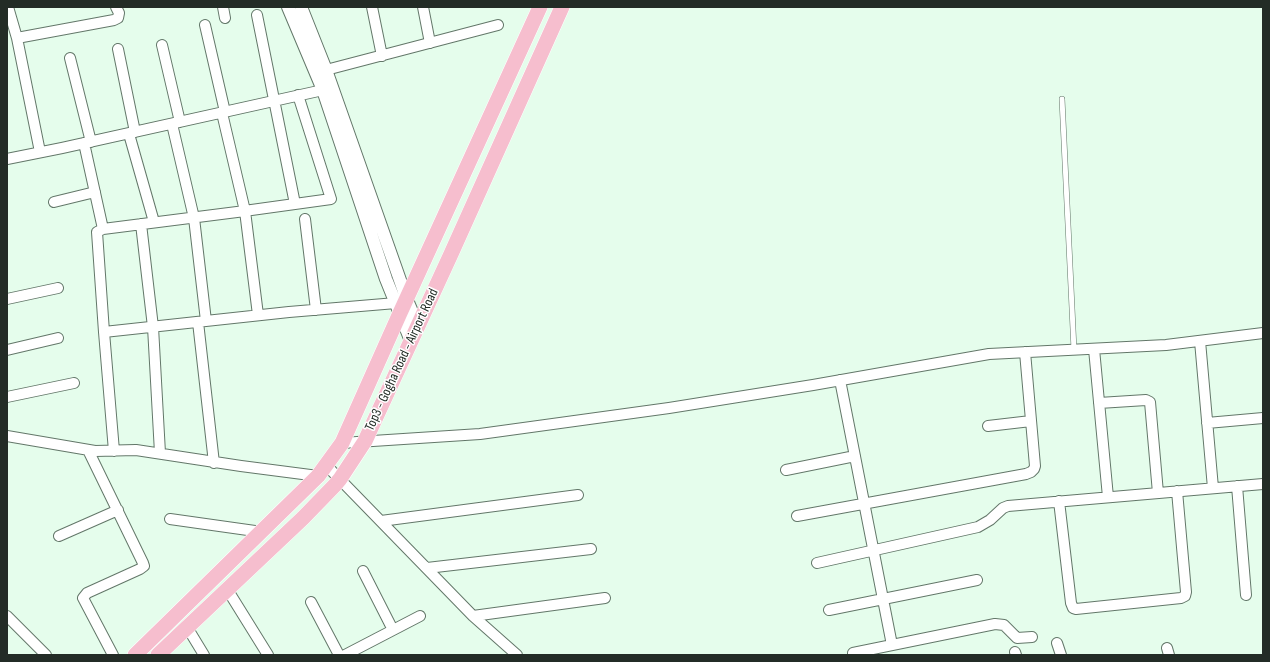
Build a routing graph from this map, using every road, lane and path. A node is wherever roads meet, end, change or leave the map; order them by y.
1 (8, 7) edge
2 (116, 7) edge
3 (223, 7) edge
4 (288, 7) edge
5 (302, 7) edge
6 (372, 7) edge
7 (423, 7) edge
8 (540, 7) edge
9 (562, 7) edge
10 (257, 15) dead end
11 (225, 18) dead end
12 (205, 25) dead end
13 (498, 25) dead end
14 (17, 38) junction
15 (430, 43) junction
16 (162, 45) dead end
17 (118, 49) dead end
18 (382, 56) junction
19 (70, 58) dead end
20 (326, 70) junction
21 (323, 90) junction
22 (298, 95) junction
23 (1062, 99) dead end
24 (275, 100) junction
25 (223, 112) junction
26 (176, 123) junction
27 (132, 133) junction
28 (88, 143) junction
29 (40, 152) junction
30 (7, 159) edge
31 (95, 192) junction
32 (54, 202) dead end
33 (295, 204) junction
34 (245, 211) junction
35 (194, 218) junction
36 (305, 219) dead end
37 (154, 222) junction
38 (142, 224) junction
39 (103, 228) junction
40 (58, 288) dead end
41 (7, 299) edge
42 (401, 305) junction
43 (316, 310) junction
44 (258, 315) junction
45 (202, 322) junction
46 (418, 326) junction
47 (153, 327) junction
48 (104, 332) junction
49 (1263, 333) edge
50 (58, 338) dead end
51 (411, 341) junction
52 (1200, 341) junction
53 (1094, 348) junction
54 (7, 350) edge
55 (1074, 350) junction
56 (1025, 352) junction
57 (840, 380) junction
58 (74, 383) dead end
59 (7, 397) edge
60 (1099, 403) junction
61 (1263, 418) edge
62 (1031, 421) junction
63 (1207, 422) junction
64 (988, 426) dead end
65 (7, 436) edge
66 (365, 441) junction
67 (342, 443) junction
68 (88, 450) junction
69 (114, 451) junction
70 (160, 454) junction
71 (855, 456) junction
72 (214, 463) junction
73 (322, 470) junction
74 (786, 470) dead end
75 (340, 479) junction
76 (1263, 484) edge
77 (1237, 486) junction
78 (1213, 488) junction
79 (1177, 491) junction
80 (1158, 493) junction
81 (578, 495) dead end
82 (1108, 497) junction
83 (1059, 501) junction
84 (864, 503) junction
85 (118, 510) junction
86 (797, 516) dead end
87 (170, 519) dead end
88 (381, 521) junction
89 (262, 532) junction
90 (59, 536) dead end
91 (591, 549) dead end
92 (874, 551) junction
93 (817, 562) dead end
94 (427, 568) junction
95 (363, 571) dead end
96 (977, 580) dead end
97 (227, 589) junction
98 (1246, 595) dead end
99 (605, 598) dead end
100 (883, 599) junction
101 (311, 602) dead end
102 (829, 610) dead end
103 (7, 616) edge
104 (420, 616) dead end
105 (473, 616) junction
106 (187, 627) junction
107 (393, 630) junction
108 (1032, 637) dead end
109 (1057, 643) dead end
110 (892, 645) junction
111 (853, 652) dead end
112 (46, 655) edge
113 (113, 655) edge
114 (135, 655) edge
115 (158, 655) edge
116 (204, 655) edge
117 (268, 655) edge
118 (339, 655) edge
119 (345, 655) edge
120 (517, 655) edge
121 (1061, 655) edge

1 - 14 street
2 - 14 street
3 - 11 street
4 - 21 street
5 - 20 street
6 - 18 street
7 - 15 street
8 - 42 main road
9 - 46 main road, Top3 - Gogha Road - Airport Road
10 - 24 street
12 - 25 street
13 - 15 street
14 - 29 street
15 - 18 street
16 - 26 street
17 - 27 street
18 - 20 street
19 - 28 street
20 - 42 street
21 - 22 street
21 - 42 street
22 - 24 street
22 - 33 street
23 - 55 lane
24 - 25 street
24 - 33 street
25 - 26 street
25 - 34 street
26 - 27 street
26 - 35 street
27 - 28 street
27 - 37 street
28 - 29 street
28 - 31 street
29 - 30 street
31 - 32 street
31 - 39 street
33 - 34 street
34 - 35 street
34 - 44 street
35 - 37 street
35 - 45 street
36 - 43 street
37 - 38 street
38 - 39 street
38 - 47 street
39 - 48 street
40 - 41 street
42 - 43 street
42 - 46 street
42 - 51 street
42 - 67 main road
43 - 44 street
44 - 45 street
45 - 47 street
45 - 72 street
46 - 51 main road, Top3 - Gogha Road - Airport Road
47 - 48 street
47 - 70 street
48 - 69 street
49 - 52 street
50 - 54 street
51 - 66 main road, Top3 - Gogha Road - Airport Road
52 - 53 street
52 - 63 street
53 - 55 street
53 - 60 street
55 - 56 street
56 - 57 street
56 - 62 street
57 - 66 street
57 - 71 street
58 - 59 street
60 - 80 street
60 - 82 street
61 - 63 street
62 - 64 street
62 - 84 street
63 - 78 street
65 - 68 street
66 - 67 street
66 - 75 main road, Top3 - Gogha Road - Airport Road
67 - 73 main road
68 - 69 street
68 - 85 street
69 - 70 street
70 - 72 street
71 - 74 street
71 - 84 street
72 - 73 street
73 - 75 street
73 - 89 main road
75 - 88 street
75 - 97 main road, Top3 - Gogha Road - Airport Road
76 - 77 street
77 - 78 street
77 - 98 street
78 - 79 street
79 - 80 street
79 - 83 street
80 - 82 street
81 - 88 street
82 - 83 street
83 - 92 street
84 - 86 street
84 - 92 street
85 - 90 street
85 - 113 street
87 - 89 street
88 - 94 street
89 - 114 main road
91 - 94 street
92 - 93 street
92 - 100 street
94 - 105 street
95 - 107 street
96 - 100 street
97 - 106 main road, Top3 - Gogha Road - Airport Road
97 - 117 street
99 - 105 street
100 - 102 street
100 - 110 street
101 - 118 street
103 - 112 street
104 - 107 street
105 - 120 street
106 - 115 main road, Top3 - Gogha Road - Airport Road
106 - 116 street
107 - 119 street
108 - 110 street
109 - 121 street
110 - 111 street

